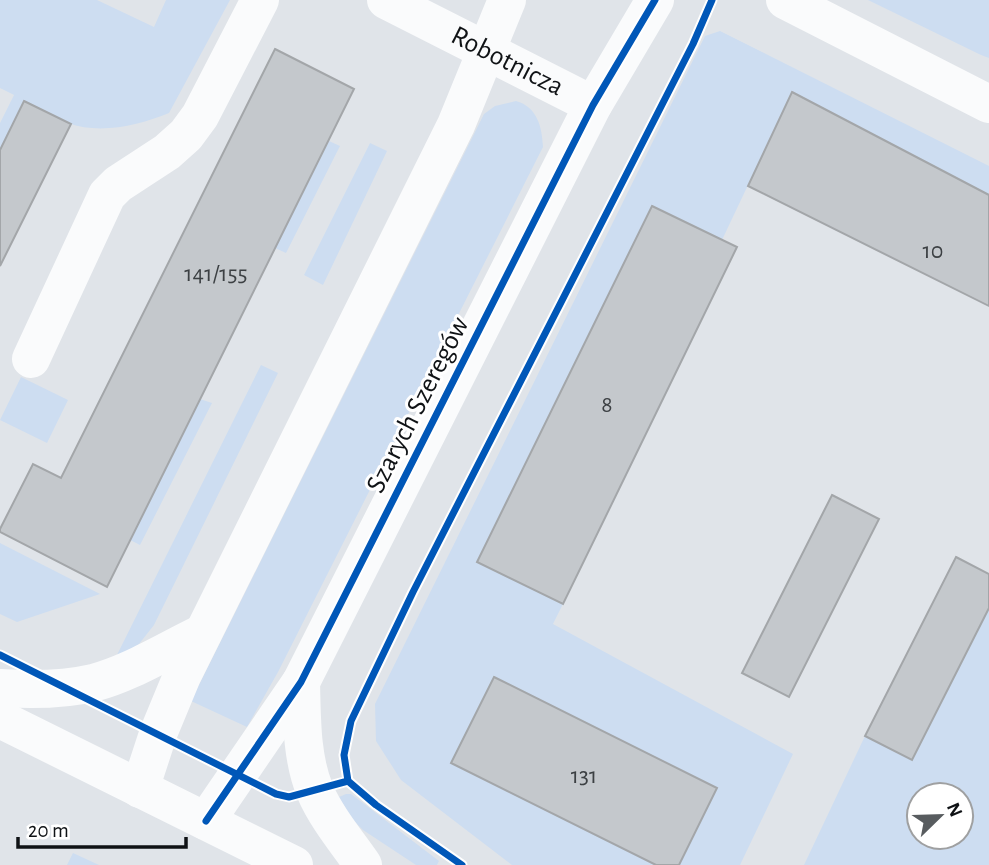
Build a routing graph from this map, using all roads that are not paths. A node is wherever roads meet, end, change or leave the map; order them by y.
1 (260, 0) edge
2 (386, 0) edge
3 (507, 0) edge
4 (655, 0) edge
5 (785, 0) edge
6 (486, 51) junction
7 (989, 104) edge
8 (593, 106) junction
9 (31, 359) dead end
10 (203, 633) junction
11 (301, 681) junction
12 (0, 688) edge
13 (0, 719) edge
14 (141, 789) junction
15 (205, 821) junction
16 (294, 865) edge
17 (363, 865) edge

1 - 9 street
2 - 6 street, Robotnicza
3 - 6 street
4 - 8 street, Szarych Szeregów
5 - 7 street
6 - 8 street, Robotnicza
6 - 10 street
8 - 11 street, Szarych Szeregów
10 - 12 street
10 - 14 street
11 - 15 street, Szarych Szeregów
11 - 17 street, Szarych Szeregów
13 - 14 street
14 - 15 street
15 - 16 street

